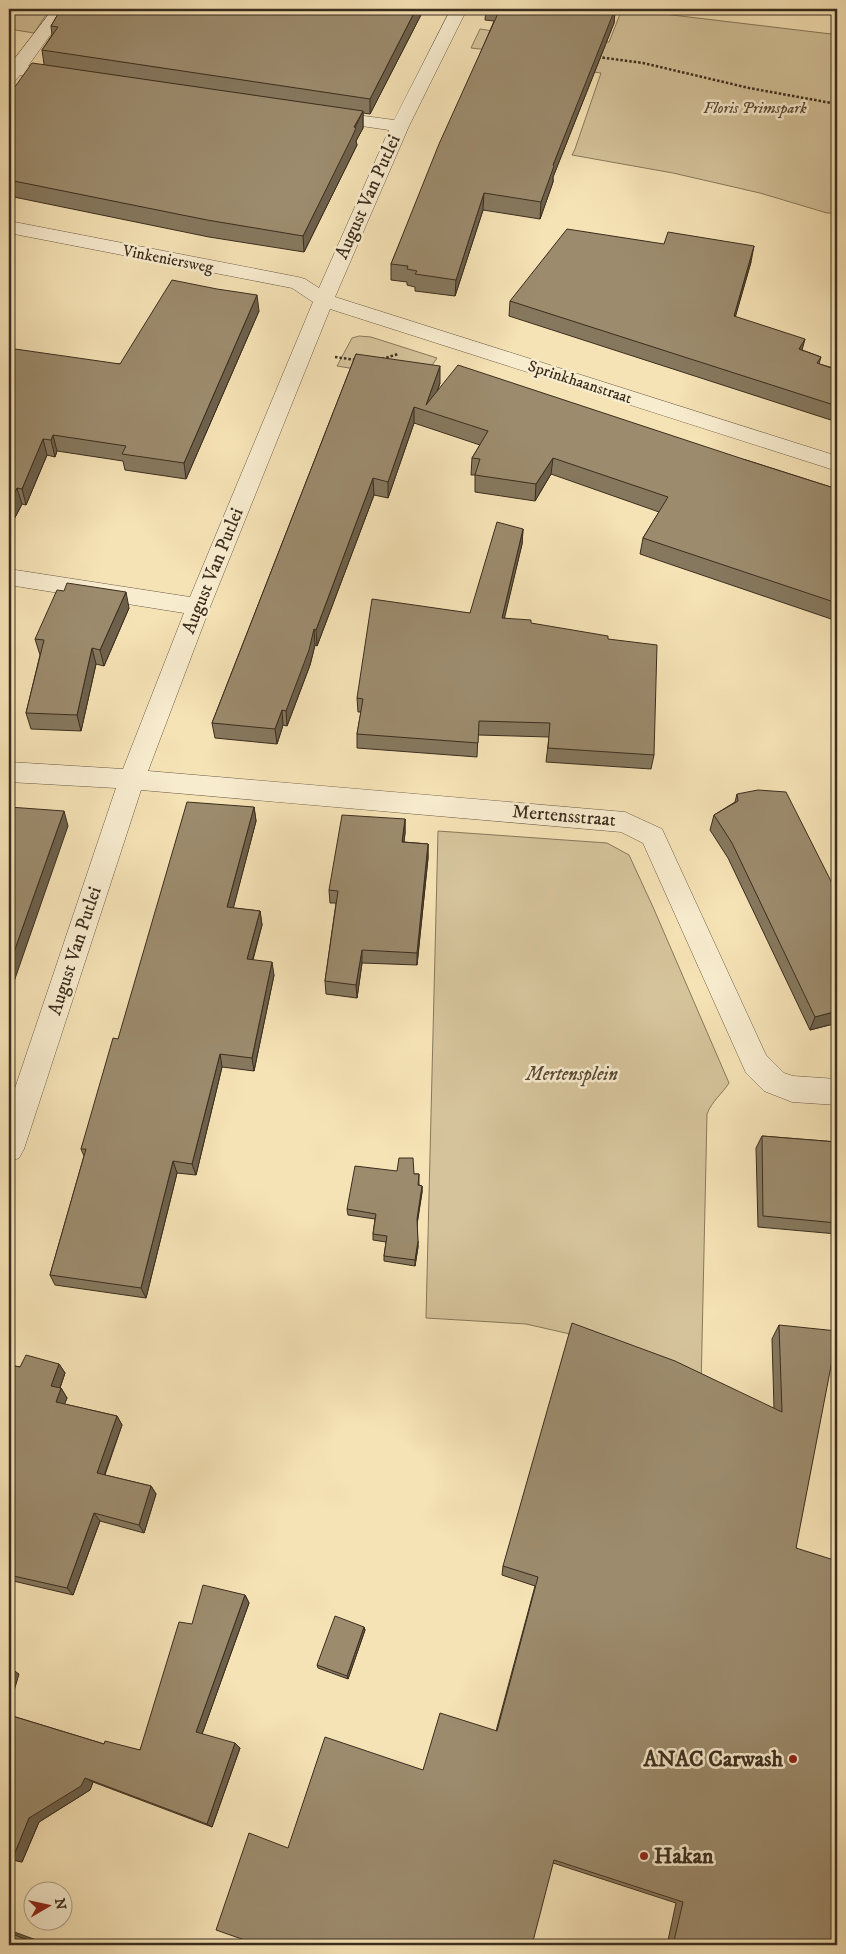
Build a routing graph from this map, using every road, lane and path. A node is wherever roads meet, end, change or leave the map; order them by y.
1 (61, 9) edge
2 (459, 9) edge
3 (593, 56) edge
4 (12, 73) edge
5 (83, 79) edge
6 (837, 104) edge
7 (306, 113) edge
8 (400, 126) junction
9 (9, 227) edge
10 (323, 300) junction
11 (418, 330) junction
12 (302, 352) junction
13 (382, 359) edge
14 (357, 360) edge
15 (837, 464) edge
16 (9, 577) edge
17 (198, 607) junction
18 (9, 772) edge
19 (132, 779) junction
20 (837, 1092) edge
21 (9, 1149) edge

1 - 4 street
2 - 8 street, August Van Putlei
3 - 6 path
4 - 5 street
7 - 8 street
8 - 10 street, August Van Putlei
9 - 10 street, Vinkeniersweg
10 - 11 street, Sprinkhaanstraat
10 - 12 street, August Van Putlei
11 - 13 path
11 - 15 street, Sprinkhaanstraat
12 - 14 path
12 - 17 street, August Van Putlei
16 - 17 street
17 - 19 street, August Van Putlei
18 - 19 street, Mertensstraat
19 - 20 street, Mertensstraat
19 - 21 street, August Van Putlei

